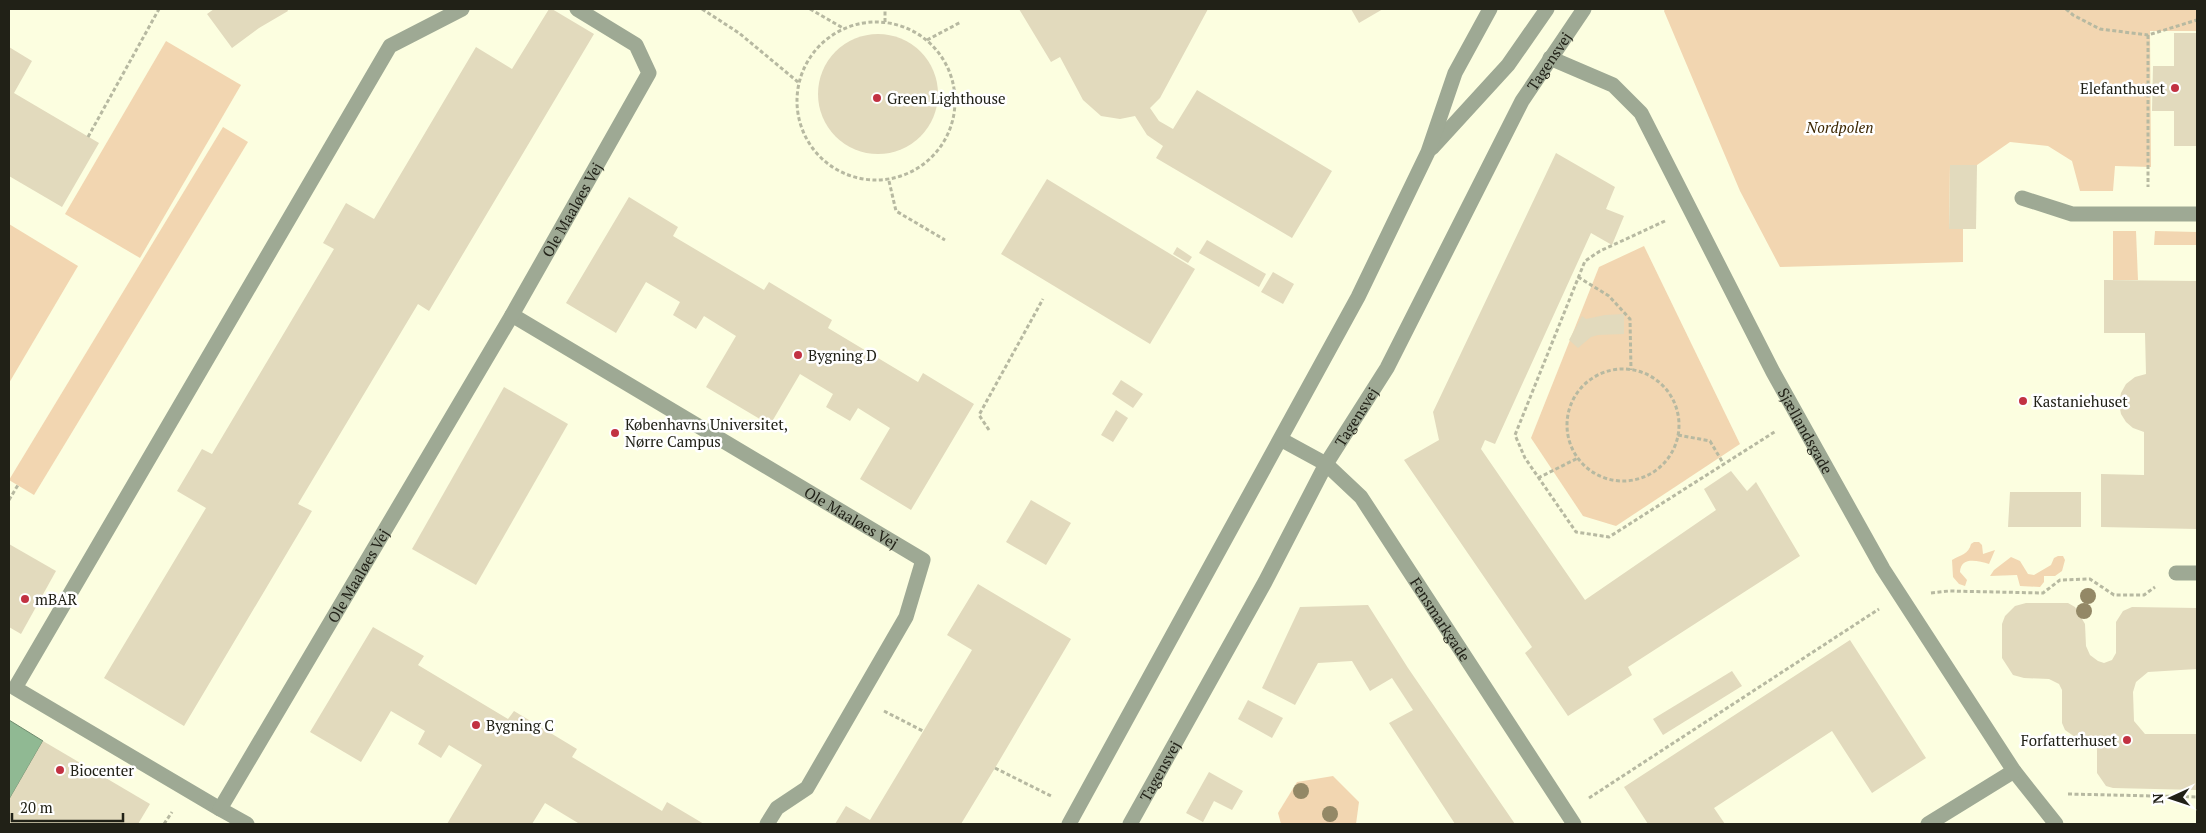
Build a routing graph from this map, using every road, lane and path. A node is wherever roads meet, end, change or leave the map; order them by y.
1 (159, 9) edge
2 (462, 9) edge
3 (577, 9) edge
4 (702, 9) edge
5 (810, 9) edge
6 (884, 9) edge
7 (1490, 9) edge
8 (1547, 9) edge
9 (1584, 9) edge
10 (2066, 9) edge
11 (2197, 20) edge
12 (884, 22) junction
13 (960, 22) dead end
14 (843, 28) junction
15 (2148, 35) junction
16 (927, 40) junction
17 (1550, 58) junction
18 (798, 82) junction
19 (88, 137) dead end
20 (1428, 152) junction
21 (889, 180) junction
22 (2022, 198) dead end
23 (1690, 209) junction
24 (2148, 214) junction
25 (2197, 214) edge
26 (944, 240) dead end
27 (1578, 277) junction
28 (1043, 299) dead end
29 (512, 315) junction
30 (1631, 370) junction
31 (1798, 417) junction
32 (989, 430) dead end
33 (1678, 435) junction
34 (1282, 440) junction
35 (1578, 458) junction
36 (1723, 463) junction
37 (1326, 464) junction
38 (1538, 478) junction
39 (18, 485) dead end
40 (9, 500) edge
41 (2176, 573) joint
42 (2197, 573) edge
43 (1900, 596) junction
44 (859, 698) junction
45 (923, 731) dead end
46 (995, 768) dead end
47 (2014, 771) junction
48 (2031, 792) junction
49 (2197, 797) edge
50 (220, 809) junction
51 (1077, 810) junction
52 (169, 818) dead end
53 (1570, 819) edge
54 (164, 824) edge
55 (246, 824) edge
56 (767, 824) edge
57 (1069, 824) edge
58 (1130, 824) edge
59 (1928, 824) edge
60 (2056, 824) edge

1 - 19 path
2 - 50 street
3 - 29 street, Ole Maaløes Vej
4 - 18 path
5 - 14 path
6 - 12 path
7 - 20 street, Tagensvej
8 - 20 street, Tagensvej
9 - 17 street, Tagensvej
10 - 15 path
11 - 15 path
12 - 14 path
12 - 16 path
13 - 16 path
14 - 18 path
15 - 24 path
16 - 21 path
17 - 23 street, Sjællandsgade
17 - 37 street, Tagensvej
18 - 21 path
20 - 34 street, Tagensvej
21 - 26 path
22 - 24 street
23 - 27 path
23 - 31 street, Sjællandsgade
24 - 25 street
27 - 30 path
27 - 38 path
28 - 32 path
29 - 44 street, Ole Maaløes Vej
29 - 50 street, Ole Maaløes Vej
30 - 33 path
30 - 35 path
31 - 36 path
31 - 43 street, Sjællandsgade
33 - 35 path
33 - 36 path
34 - 37 street, Fensmarkgade
34 - 51 street, Tagensvej
35 - 38 path
36 - 38 path
37 - 53 street, Fensmarkgade
37 - 58 street, Tagensvej
39 - 40 path
41 - 42 street
41 - 43 path
43 - 47 street, Sjællandsgade
43 - 53 path
44 - 45 path
44 - 56 street, Ole Maaløes Vej
46 - 51 path
47 - 48 street, Sjællandsgade
47 - 59 street
48 - 49 path
48 - 60 street, Sjællandsgade
50 - 55 street
51 - 57 street, Tagensvej
52 - 54 path

